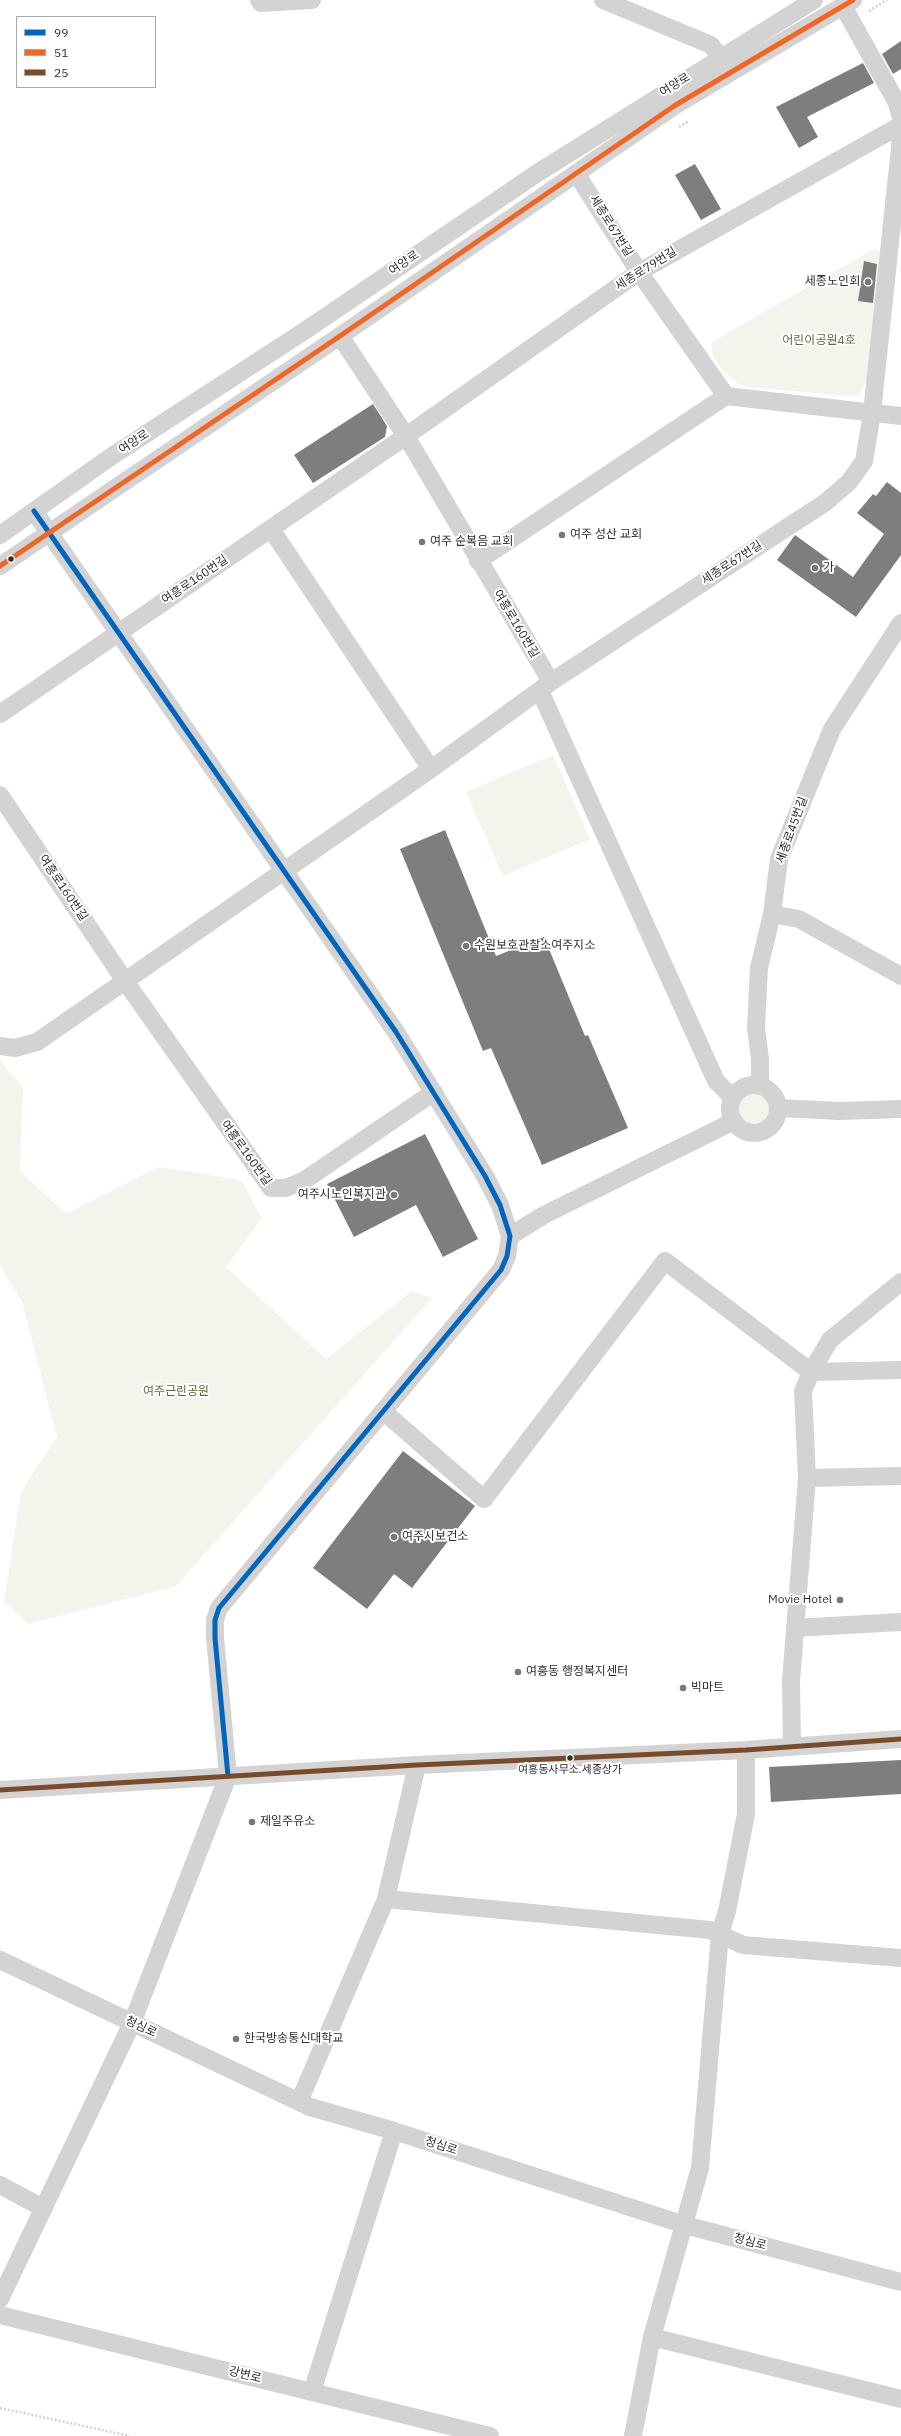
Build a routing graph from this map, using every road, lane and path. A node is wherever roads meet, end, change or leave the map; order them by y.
1 (259, 0) edge
2 (312, 0) edge
3 (603, 0) edge
4 (814, 0) edge
5 (848, 3) edge
6 (721, 56) junction
7 (731, 72) junction
8 (901, 118) edge
9 (901, 125) edge
10 (901, 138) edge
11 (576, 173) junction
12 (639, 272) junction
13 (340, 336) junction
14 (726, 396) junction
15 (872, 413) junction
16 (901, 416) edge
17 (406, 436) junction
18 (34, 511) junction
19 (271, 529) junction
20 (49, 532) junction
21 (0, 535) edge
22 (478, 561) junction
23 (0, 566) edge
24 (900, 625) edge
25 (119, 632) junction
26 (545, 686) junction
27 (0, 714) edge
28 (431, 769) junction
29 (0, 795) edge
30 (284, 871) junction
31 (772, 914) junction
32 (901, 976) edge
33 (125, 981) junction
34 (0, 1046) edge
35 (760, 1085) junction
36 (434, 1092) junction
37 (733, 1098) junction
38 (779, 1108) junction
39 (901, 1109) edge
40 (734, 1121) junction
41 (510, 1236) junction
42 (901, 1282) edge
43 (901, 1370) edge
44 (811, 1372) junction
45 (383, 1411) junction
46 (901, 1476) edge
47 (807, 1478) junction
48 (901, 1622) edge
49 (795, 1628) junction
50 (901, 1739) edge
51 (792, 1747) junction
52 (746, 1750) junction
53 (417, 1765) junction
54 (228, 1776) junction
55 (0, 1790) edge
56 (386, 1899) junction
57 (720, 1934) junction
58 (901, 1958) edge
59 (0, 1960) edge
60 (132, 2023) junction
61 (299, 2102) junction
62 (394, 2131) junction
63 (0, 2185) edge
64 (43, 2208) junction
65 (685, 2225) junction
66 (901, 2282) edge
67 (0, 2299) edge
68 (0, 2315) edge
69 (652, 2337) junction
70 (312, 2392) junction
71 (901, 2399) edge
72 (0, 2408) edge
73 (130, 2436) edge
74 (490, 2436) edge
75 (633, 2436) edge

1 - 2 street
3 - 6 street
4 - 6 street, 여양로
5 - 7 street, 여양로
5 - 8 street
6 - 7 street
6 - 18 street, 여양로
7 - 11 street, 여양로
9 - 12 street, 세종로79번길
10 - 15 street
11 - 12 street, 세종로67번길
11 - 13 street, 여양로
12 - 14 street, 세종로67번길
12 - 17 street, 세종로79번길
13 - 17 street, 여흥로160번길
13 - 20 street, 여양로
14 - 15 street
14 - 22 street
15 - 16 street
15 - 26 street, 세종로67번길
17 - 19 street, 여흥로160번길
17 - 22 street, 여흥로160번길
18 - 20 street
18 - 21 street, 여양로
19 - 25 street, 여흥로160번길
19 - 28 street
20 - 23 street, 여양로
20 - 25 street
22 - 26 street, 여흥로160번길
24 - 31 street, 세종로45번길
25 - 27 street, 여흥로160번길
25 - 30 street
26 - 28 street
26 - 37 street, 여흥로160번길
28 - 30 street
29 - 33 street, 여흥로160번길
30 - 33 street
30 - 36 street
31 - 32 street
31 - 35 street, 세종로45번길
33 - 34 street
33 - 36 street, 여흥로160번길
35 - 37 street
35 - 38 street
36 - 41 street
37 - 40 street
38 - 39 street
38 - 40 street
40 - 41 street
41 - 45 street
42 - 44 street
43 - 44 street
44 - 45 street
44 - 47 street
45 - 54 street
46 - 47 street
47 - 49 street
48 - 49 street
49 - 51 street
50 - 51 street
51 - 52 street
52 - 53 street
52 - 57 street
53 - 54 street
53 - 56 street
54 - 55 street
54 - 60 street
56 - 57 street
56 - 61 street
57 - 58 street
57 - 65 street
59 - 60 street, 청심로
60 - 61 street, 청심로
60 - 64 street
61 - 62 street, 청심로
62 - 65 street, 청심로
62 - 70 street
63 - 64 street
64 - 67 street
65 - 66 street, 청심로
65 - 69 street
68 - 70 street, 강변로
69 - 71 street
69 - 75 street
70 - 74 street, 강변로
72 - 73 path

